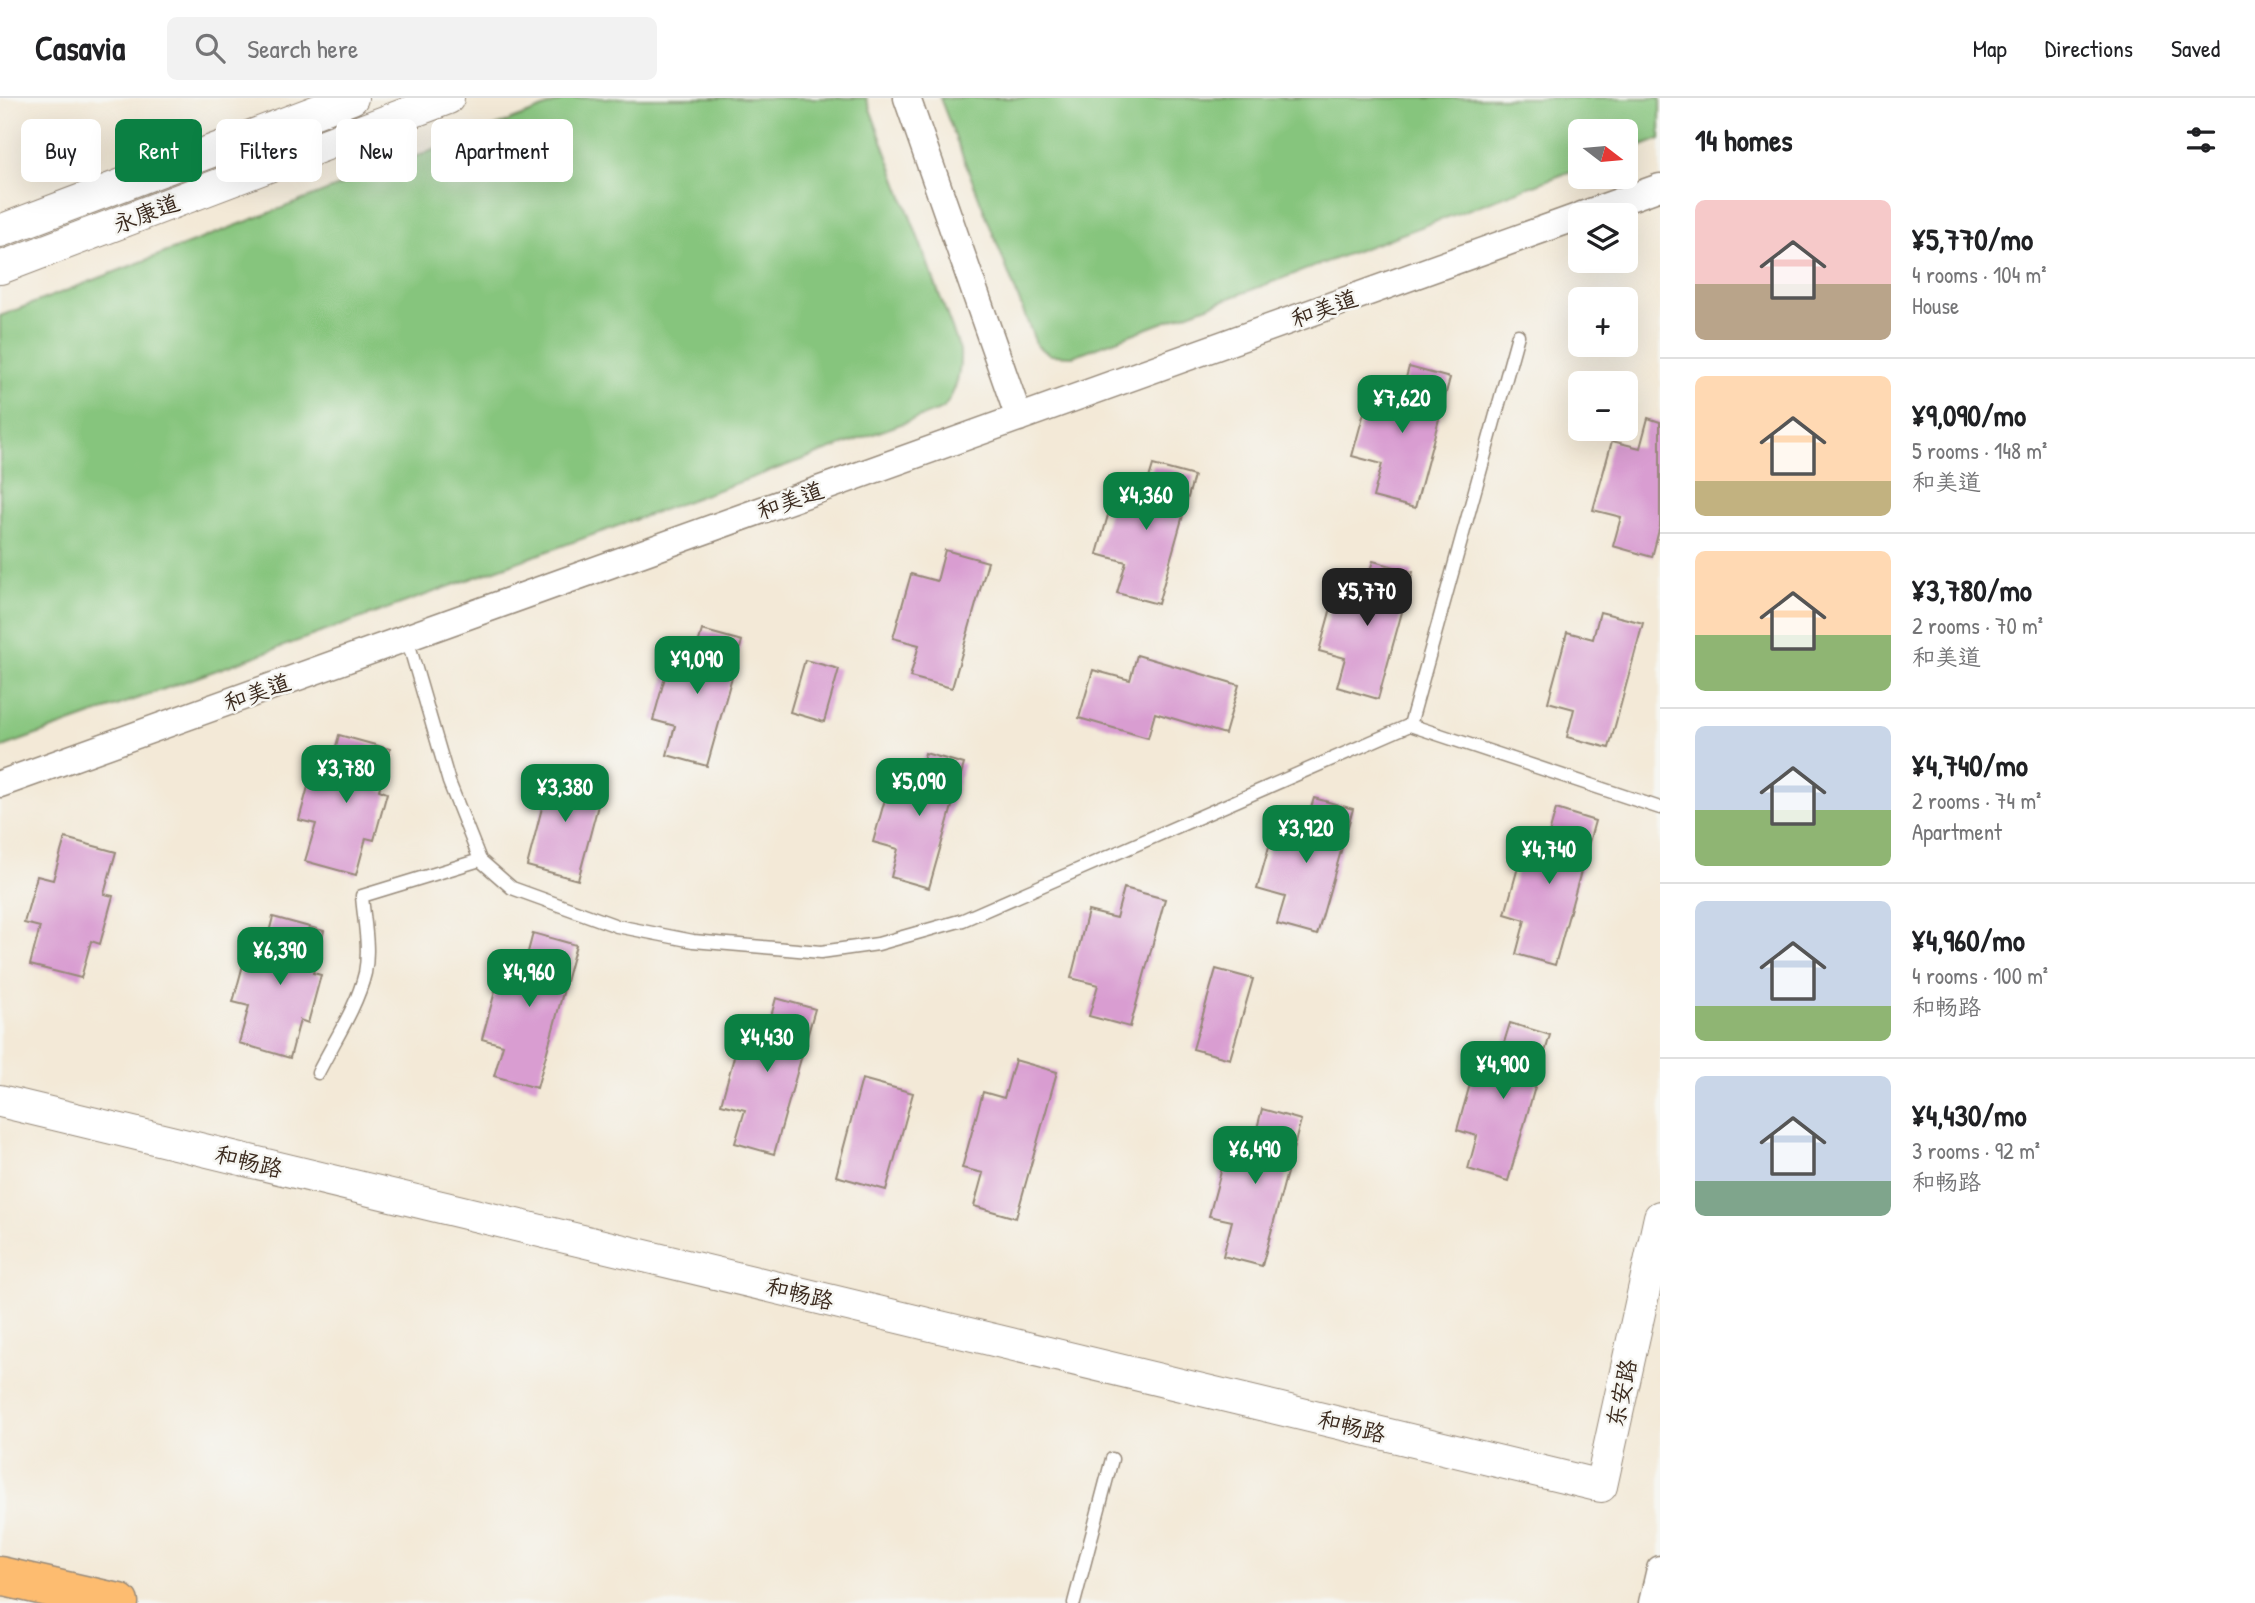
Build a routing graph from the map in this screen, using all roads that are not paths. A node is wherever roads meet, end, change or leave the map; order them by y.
1 (352, 98) edge
2 (448, 98) edge
3 (907, 98) edge
4 (1660, 187) edge
5 (1616, 203) edge
6 (1568, 221) edge
7 (0, 231) edge
8 (0, 268) edge
9 (1518, 335) dead end
10 (1019, 418) junction
11 (407, 638) junction
12 (1410, 725) junction
13 (0, 784) edge
14 (1660, 808) edge
15 (480, 860) junction
16 (318, 1073) dead end
17 (0, 1101) edge
18 (1660, 1217) edge
19 (1112, 1459) dead end
20 (1601, 1486) joint
21 (0, 1576) edge
22 (119, 1603) edge
23 (1074, 1603) edge

1 - 7 street, 永康道
2 - 8 street, 永康道
3 - 10 street
4 - 5 street, 和美道
6 - 10 street, 和美道
9 - 12 lane
10 - 11 street, 和美道
11 - 13 street, 和美道
11 - 15 lane
12 - 14 lane
12 - 15 lane
15 - 16 lane
17 - 20 street, 和畅路
18 - 20 street, 东安路
19 - 23 lane
21 - 22 highway

